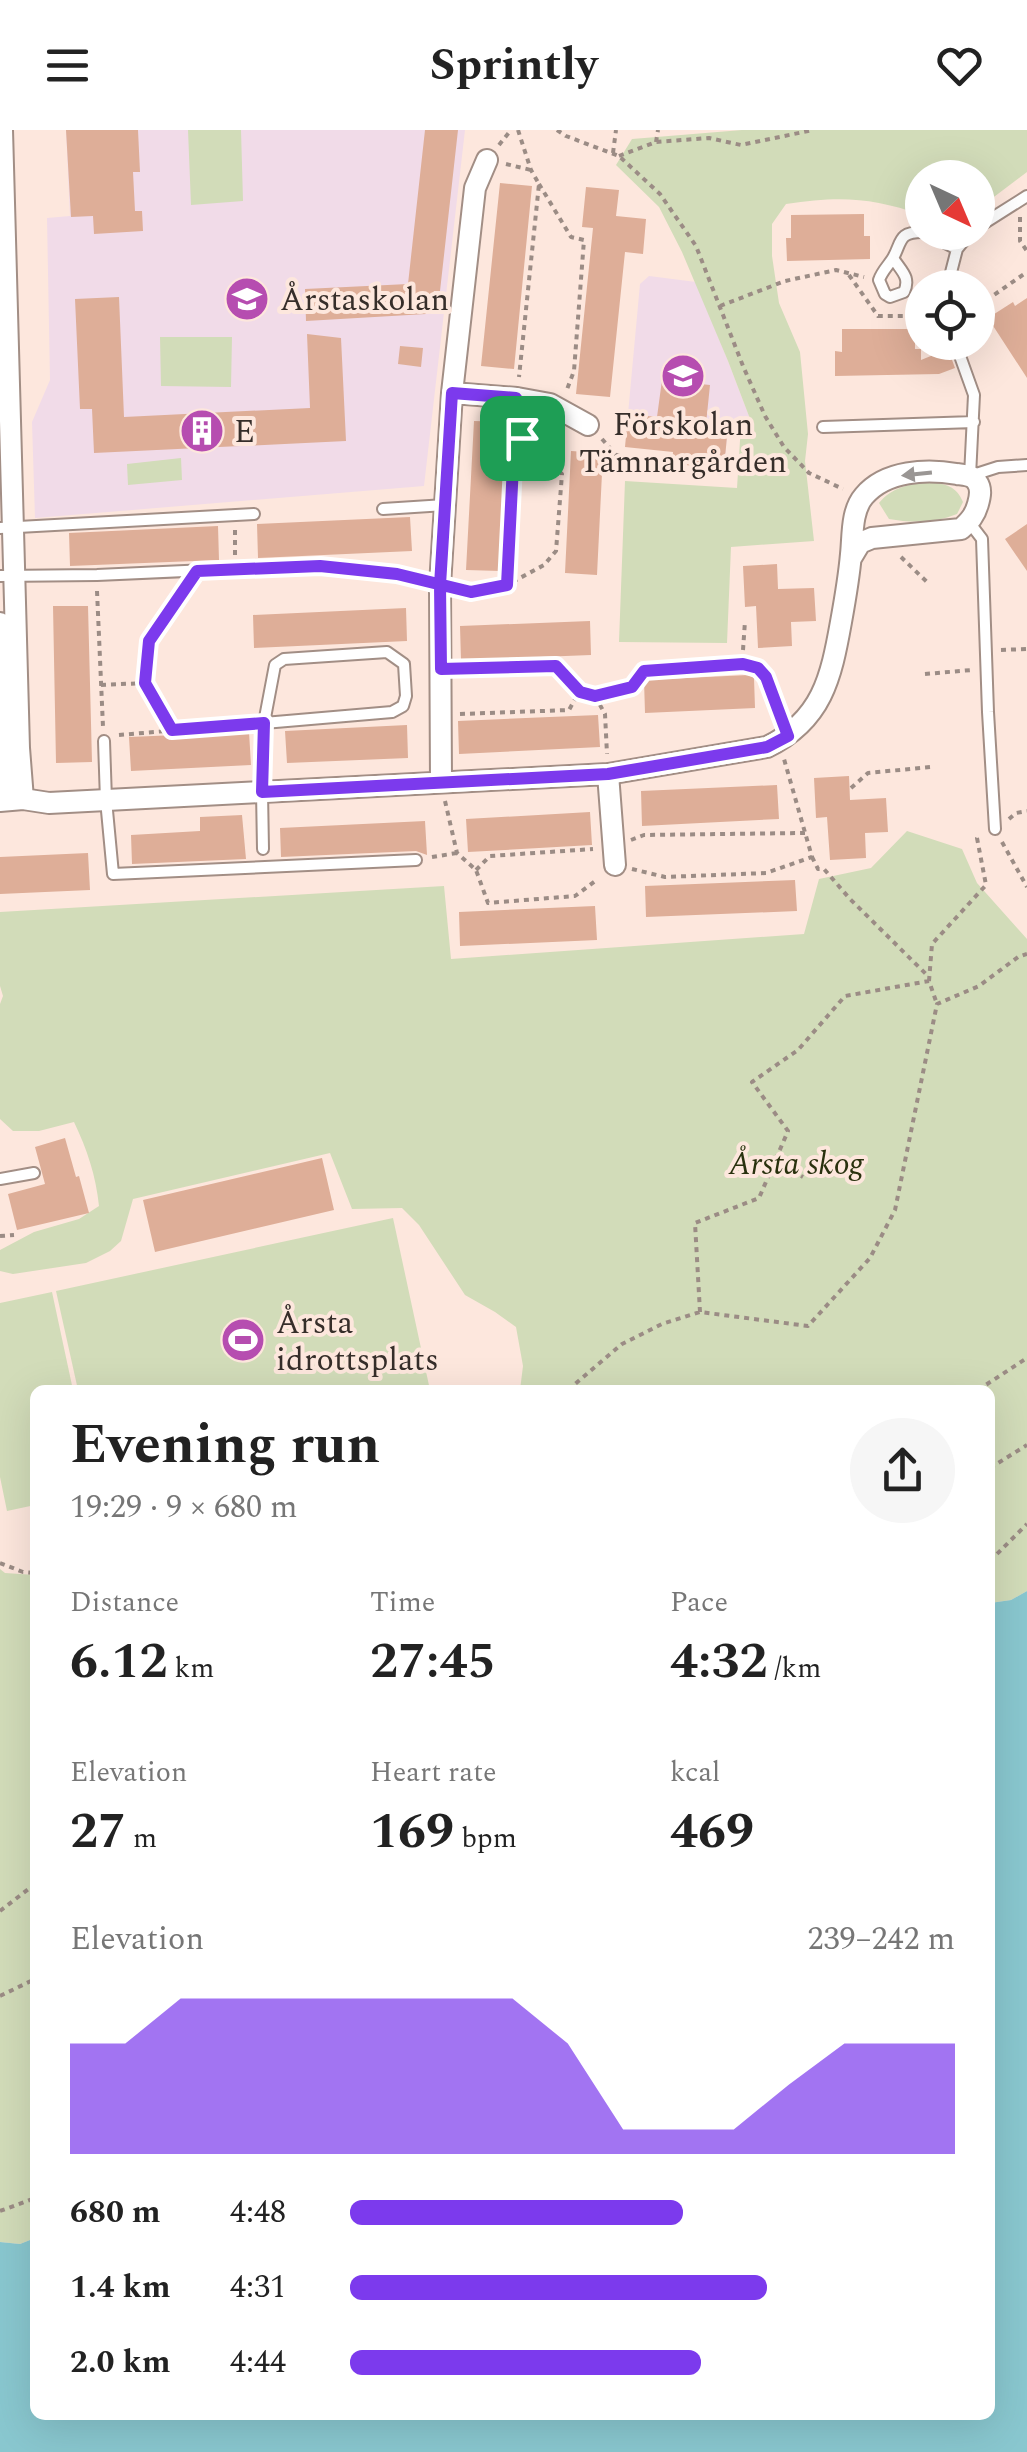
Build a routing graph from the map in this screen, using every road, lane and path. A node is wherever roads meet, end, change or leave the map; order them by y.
1 (2, 130) edge
2 (518, 130) edge
3 (557, 130) edge
4 (616, 130) edge
5 (658, 130) edge
6 (812, 130) edge
7 (656, 142) junction
8 (616, 154) junction
9 (487, 160) joint
10 (531, 170) junction
11 (539, 184) junction
12 (1023, 199) edge
13 (995, 216) edge
14 (905, 236) edge
15 (1027, 250) edge
16 (893, 258) junction
17 (1027, 272) edge
18 (879, 280) junction
19 (995, 294) edge
20 (720, 306) junction
21 (961, 360) edge
22 (566, 392) dead end
23 (452, 393) junction
24 (516, 398) junction
25 (974, 422) junction
26 (588, 424) joint
27 (823, 427) dead end
28 (522, 438) junction
29 (656, 461) dead end
30 (1027, 465) edge
31 (970, 476) junction
32 (862, 498) junction
33 (445, 506) junction
34 (383, 509) dead end
35 (254, 514) dead end
36 (969, 522) junction
37 (6, 528) edge
38 (234, 529) dead end
39 (235, 546) dead end
40 (892, 549) dead end
41 (851, 558) junction
42 (197, 571) junction
43 (97, 575) junction
44 (7, 576) edge
45 (927, 582) dead end
46 (440, 585) junction
47 (507, 585) junction
48 (746, 621) dead end
49 (0, 622) edge
50 (743, 646) dead end
51 (1027, 649) edge
52 (986, 650) junction
53 (697, 666) joint
54 (441, 669) junction
55 (987, 669) junction
56 (925, 674) dead end
57 (145, 683) junction
58 (101, 685) junction
59 (580, 692) junction
60 (595, 696) junction
61 (441, 714) junction
62 (264, 723) junction
63 (172, 730) junction
64 (131, 734) dead end
65 (788, 736) junction
66 (104, 741) joint
67 (930, 766) dead end
68 (608, 774) junction
69 (441, 782) junction
70 (852, 788) dead end
71 (262, 792) junction
72 (10, 800) edge
73 (106, 800) junction
74 (996, 829) junction
75 (805, 833) dead end
76 (263, 850) dead end
77 (457, 853) dead end
78 (614, 856) junction
79 (812, 858) dead end
80 (416, 860) joint
81 (476, 870) dead end
82 (1027, 887) edge
83 (1027, 954) edge
84 (929, 979) junction
85 (937, 1004) junction
86 (775, 1161) junction
87 (34, 1173) dead end
88 (802, 1177) dead end
89 (0, 1179) edge
90 (14, 1235) dead end
91 (0, 1236) edge
92 (700, 1312) junction
93 (1027, 1358) edge
94 (574, 1385) edge
95 (986, 1385) edge
96 (1027, 1445) edge
97 (995, 1465) edge
98 (1027, 1524) edge
99 (995, 1555) edge
100 (0, 1563) edge
101 (30, 1573) edge
102 (30, 1888) edge
103 (0, 1911) edge
104 (30, 1982) edge
105 (0, 1996) edge
106 (30, 2200) edge
107 (0, 2211) edge

1 - 37 street
2 - 10 path
3 - 8 path
4 - 8 path
5 - 7 path
6 - 7 path
7 - 8 path
8 - 20 path
9 - 10 path
9 - 23 street
10 - 11 path
11 - 22 path
11 - 24 path
12 - 13 lane
12 - 15 path
14 - 16 lane
16 - 18 lane
16 - 18 lane
17 - 19 path
18 - 20 path
20 - 32 path
21 - 25 lane
23 - 24 street
23 - 33 street
24 - 26 street
24 - 28 path
25 - 27 lane
25 - 31 lane
26 - 29 path
28 - 47 path
28 - 47 path
30 - 31 lane
31 -> 32 street
31 - 36 street
32 - 41 street
33 - 34 lane
33 - 46 street
35 - 37 lane
36 - 41 street
36 - 52 lane
37 - 44 street
38 - 39 path
40 - 45 path
41 - 65 street
42 - 43 lane
42 - 46 lane
42 - 57 path
43 - 44 lane
43 - 58 path
44 - 72 street
46 - 47 path
46 - 54 street
48 - 50 path
49 - 72 street
51 - 52 path
52 - 55 lane
53 - 60 path
53 - 65 lane
54 - 59 path
54 - 61 street
55 - 56 path
55 - 74 lane
57 - 58 path
57 - 63 path
58 - 66 path
59 - 60 path
59 - 61 path
60 - 68 path
61 - 69 street
62 - 62 lane
62 - 63 path
62 - 71 lane
63 - 64 path
65 - 68 street
66 - 73 lane
67 - 70 path
68 - 69 street
68 - 78 street
69 - 71 street
71 - 73 street
71 - 76 lane
72 - 73 street
73 - 80 lane
74 - 82 path
74 - 84 path
75 - 78 path
77 - 80 path
78 - 81 path
79 - 84 path
83 - 85 path
84 - 85 path
84 - 86 path
85 - 92 path
86 - 88 path
86 - 92 path
87 - 89 lane
90 - 91 path
92 - 94 path
93 - 95 path
96 - 97 path
98 - 99 path
100 - 101 path
102 - 103 path
104 - 105 path
106 - 107 path

